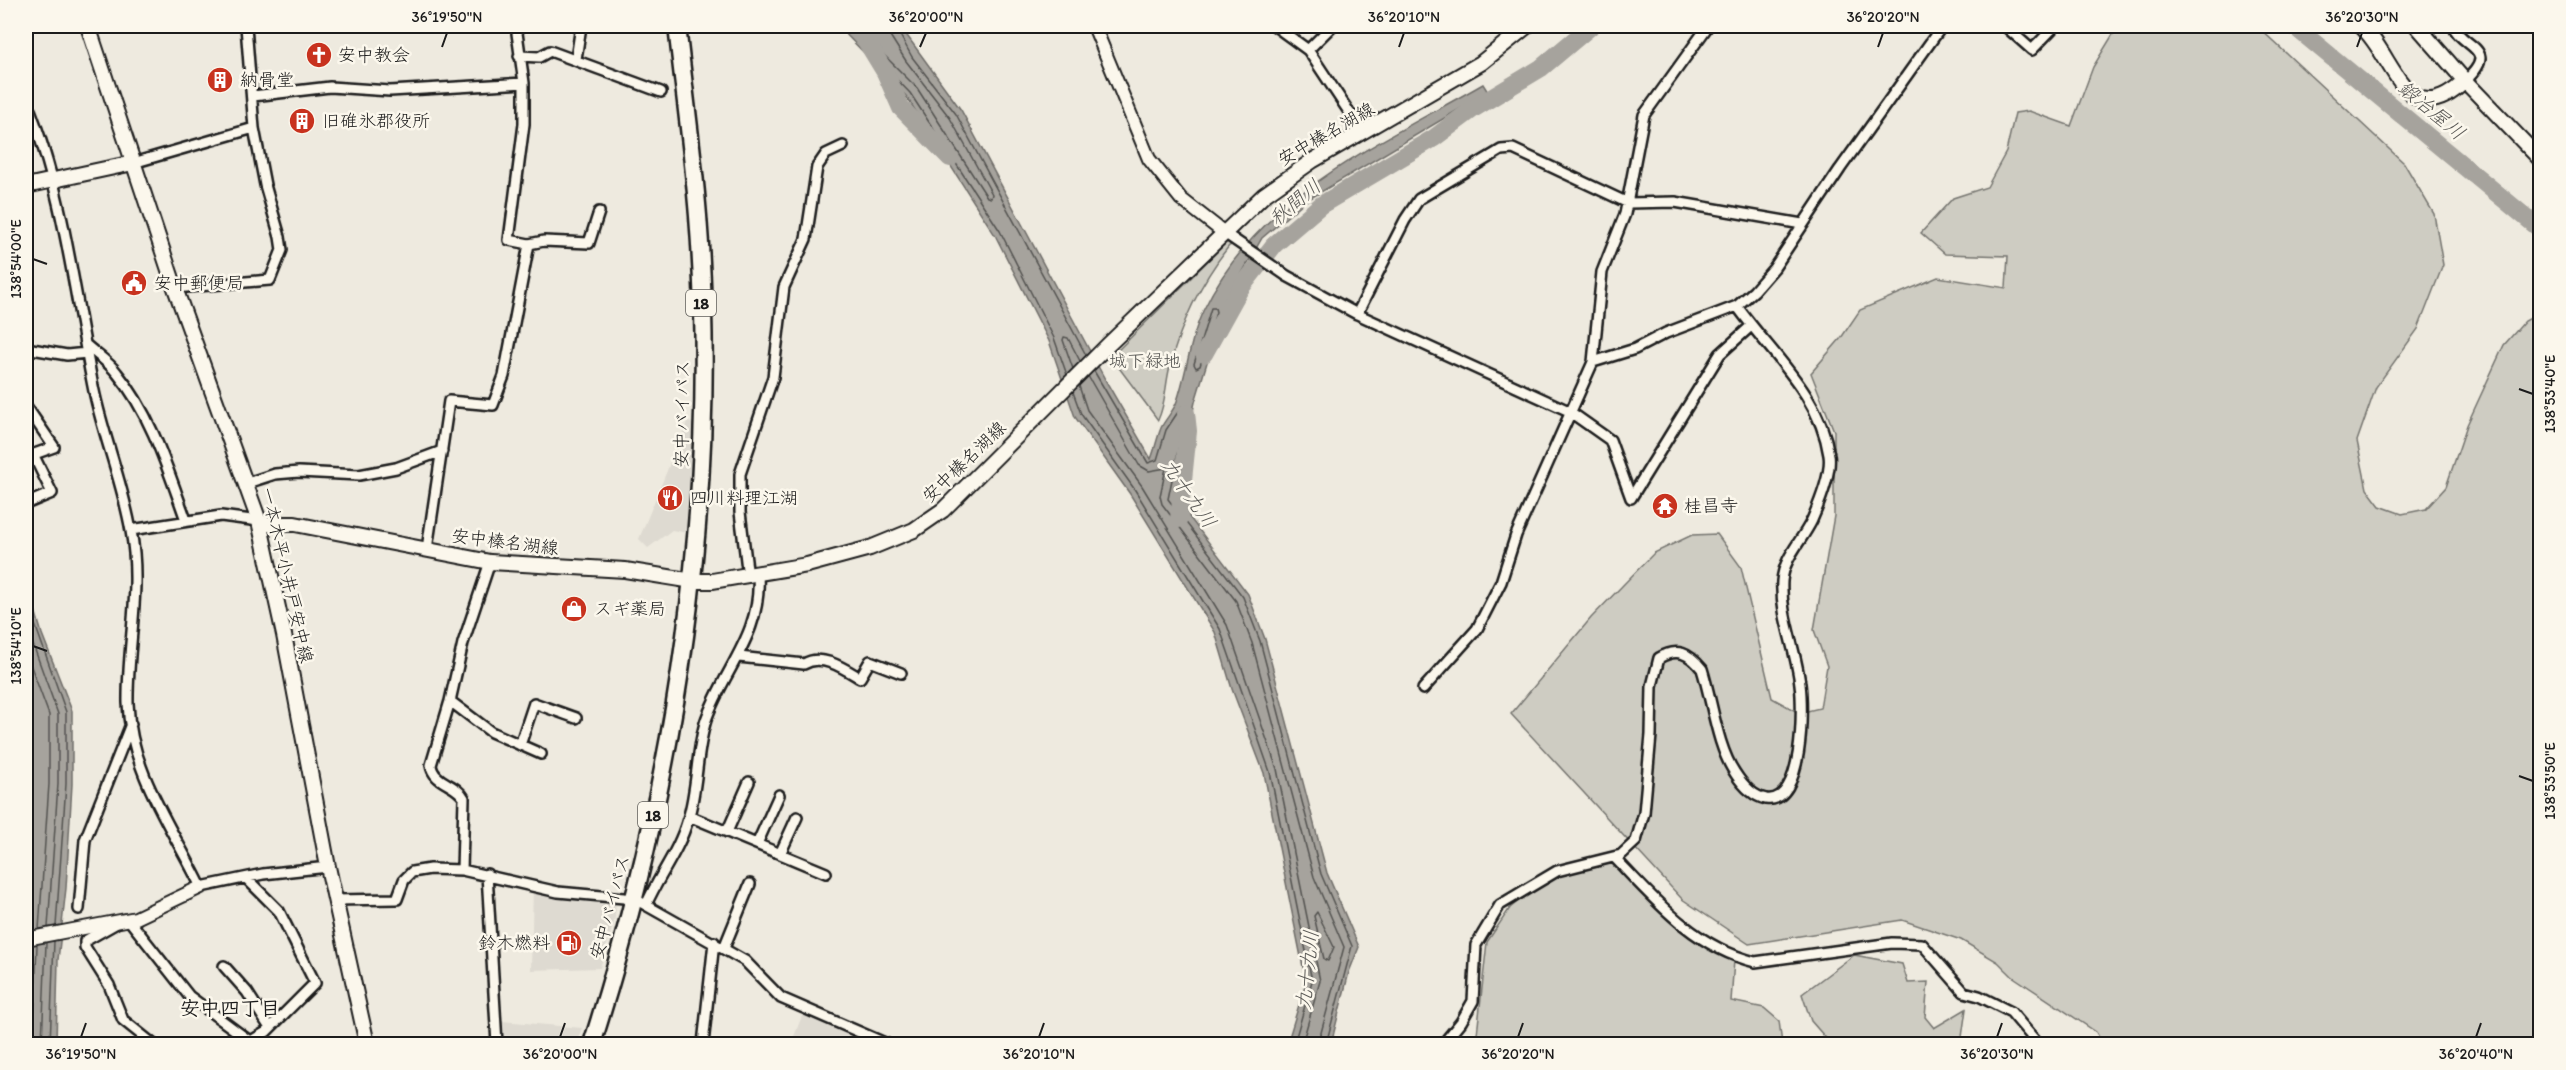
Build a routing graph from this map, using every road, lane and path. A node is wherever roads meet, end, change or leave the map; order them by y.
1 (88, 26) edge
2 (246, 26) edge
3 (516, 26) edge
4 (581, 26) edge
5 (677, 26) edge
6 (1094, 26) edge
7 (1275, 26) edge
8 (1332, 26) edge
9 (1527, 26) edge
10 (1708, 26) edge
11 (1942, 26) edge
12 (2005, 26) edge
13 (2055, 26) edge
14 (2361, 26) edge
15 (2417, 26) edge
16 (2453, 26) edge
17 (1308, 50) junction
18 (519, 56) junction
19 (576, 59) junction
20 (2465, 81) junction
21 (524, 84) junction
22 (661, 92) dead end
23 (253, 96) junction
24 (26, 100) edge
25 (254, 128) junction
26 (1363, 133) junction
27 (843, 146) dead end
28 (2541, 159) edge
29 (134, 163) junction
30 (54, 180) junction
31 (26, 186) edge
32 (1628, 203) junction
33 (599, 212) dead end
34 (1802, 224) junction
35 (1223, 232) junction
36 (529, 244) junction
37 (176, 288) junction
38 (1737, 306) junction
39 (1357, 314) junction
40 (1751, 326) junction
41 (26, 348) edge
42 (86, 348) junction
43 (1593, 362) junction
44 (26, 406) edge
45 (1569, 411) junction
46 (442, 452) junction
47 (29, 456) edge
48 (247, 483) junction
49 (26, 496) edge
50 (186, 520) junction
51 (259, 521) junction
52 (131, 530) junction
53 (427, 549) junction
54 (490, 561) junction
55 (753, 576) junction
56 (693, 581) junction
57 (740, 657) junction
58 (901, 673) dead end
59 (1423, 689) dead end
60 (450, 701) junction
61 (576, 718) dead end
62 (131, 724) junction
63 (520, 745) junction
64 (541, 754) dead end
65 (749, 782) dead end
66 (779, 795) dead end
67 (689, 816) junction
68 (797, 817) dead end
69 (727, 832) junction
70 (757, 844) junction
71 (780, 854) junction
72 (1614, 857) junction
73 (328, 867) junction
74 (462, 870) junction
75 (826, 873) dead end
76 (487, 874) junction
77 (246, 878) junction
78 (750, 884) dead end
79 (201, 887) junction
80 (335, 900) junction
81 (640, 902) junction
82 (79, 909) dead end
83 (129, 920) junction
84 (115, 924) junction
85 (26, 939) edge
86 (714, 942) junction
87 (724, 948) junction
88 (224, 966) dead end
89 (270, 1028) junction
90 (248, 1043) edge
91 (153, 1044) edge
92 (366, 1044) edge
93 (497, 1044) edge
94 (592, 1044) edge
95 (703, 1044) edge
96 (888, 1044) edge
97 (1443, 1044) edge
98 (2038, 1044) edge

1 - 29 main road, 一本木平小井戸安中線
2 - 23 street
3 - 18 street
4 - 19 street
5 - 56 highway, 安中バイパス / 18
6 - 35 street
7 - 17 street
8 - 17 street
9 - 26 main road, 安中榛名湖線
10 - 32 street
11 - 34 street
12 - 13 street
14 - 20 main road
15 - 20 main road
16 - 20 street
17 - 26 street
18 - 19 street
18 - 21 street
19 - 22 street
20 - 28 main road
21 - 23 street
21 - 36 street
23 - 25 street
24 - 30 street
25 - 29 street
25 - 37 street
26 - 35 main road, 安中榛名湖線
27 - 55 street
29 - 30 main road
29 - 37 main road, 一本木平小井戸安中線
30 - 31 main road
30 - 42 street
32 - 34 street
32 - 39 street
32 - 43 street
33 - 36 street
34 - 38 street
35 - 39 street
35 - 55 main road, 安中榛名湖線
36 - 46 street
37 - 48 main road, 一本木平小井戸安中線
38 - 40 street
38 - 43 street
39 - 45 street
40 - 45 street
40 - 72 street
41 - 42 street
42 - 50 street
42 - 52 street
43 - 45 street
44 - 47 street
45 - 59 street
46 - 48 street
46 - 53 street
47 - 49 street
48 - 51 main road, 一本木平小井戸安中線
50 - 51 street
50 - 52 street
51 - 53 main road, 安中榛名湖線
51 - 73 main road, 一本木平小井戸安中線
52 - 62 street
53 - 54 main road, 安中榛名湖線
54 - 56 main road, 安中榛名湖線
54 - 60 street
55 - 56 main road, 安中榛名湖線
55 - 57 street
56 - 81 highway, 安中バイパス / 18
57 - 58 street
57 - 67 street
60 - 63 street
60 - 74 street
61 - 63 street
62 - 79 street
62 - 82 street
63 - 64 street
65 - 69 street
66 - 70 street
67 - 69 street
67 - 81 street
68 - 71 street
69 - 70 street
70 - 71 street
71 - 75 street
72 - 97 street
72 - 98 street
73 - 77 street
73 - 80 main road, 一本木平小井戸安中線
74 - 76 street
74 - 80 street
76 - 81 street
76 - 93 street
77 - 79 street
77 - 89 street
78 - 87 street
79 - 83 street
80 - 92 main road, 一本木平小井戸安中線
81 - 86 street
81 - 94 highway, 安中バイパス / 18
83 - 84 street
83 - 90 street
84 - 85 street
84 - 91 street
86 - 87 street
86 - 95 street
87 - 96 street
88 - 89 street
89 - 90 street

